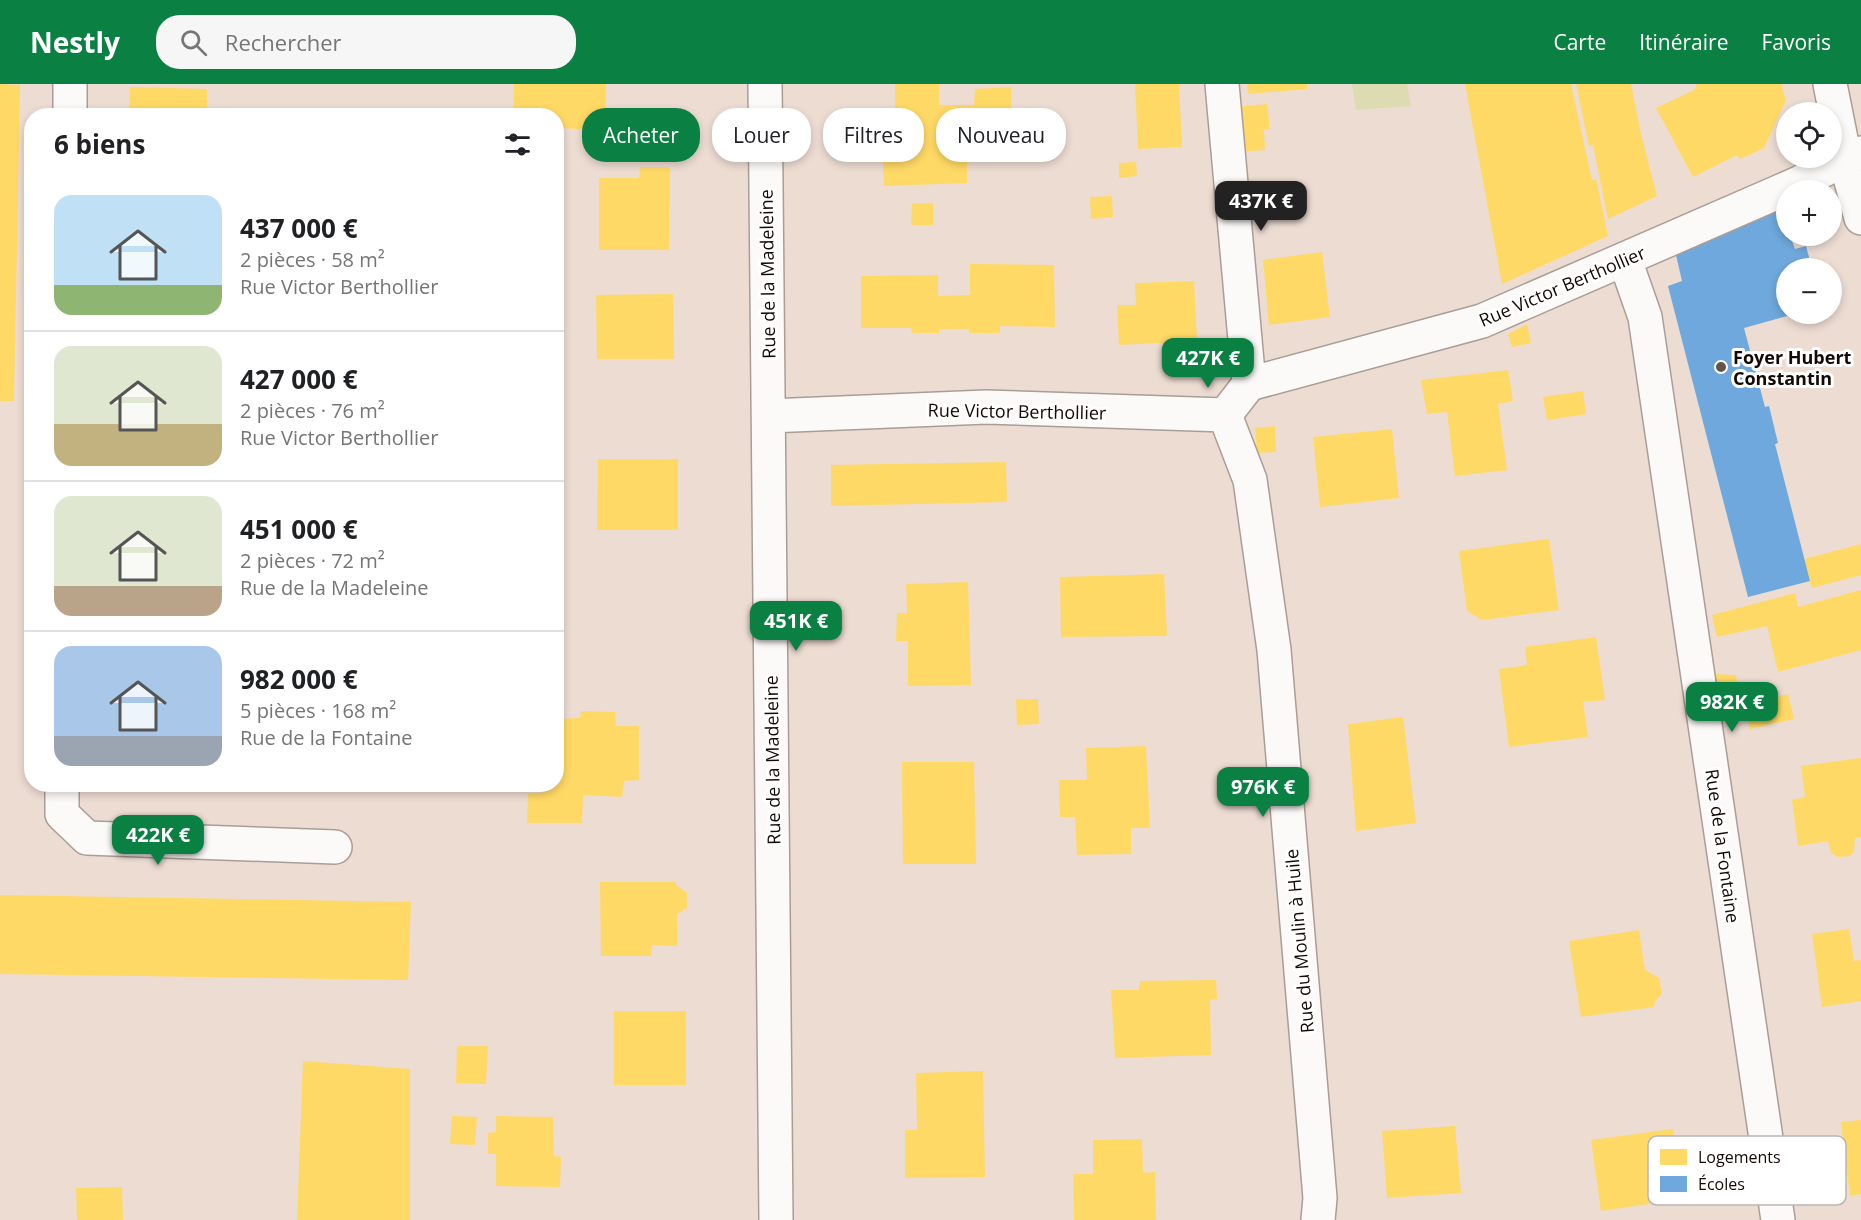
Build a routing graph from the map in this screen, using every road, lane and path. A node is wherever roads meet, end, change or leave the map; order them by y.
1 (70, 84) edge
2 (765, 84) edge
3 (1222, 84) edge
4 (1830, 84) edge
5 (70, 108) edge
6 (1853, 156) edge
7 (1861, 218) edge
8 (1625, 260) junction
9 (1249, 384) junction
10 (769, 416) junction
11 (1225, 416) junction
12 (62, 792) edge
13 (335, 847) dead end
14 (1766, 1136) edge
15 (1776, 1205) edge
16 (776, 1220) edge
17 (1318, 1220) edge
18 (1778, 1220) edge

1 - 5 street
2 - 10 street, Rue de la Madeleine
3 - 9 street
4 - 6 street
6 - 7 street
6 - 8 street, Rue Victor Berthollier
8 - 9 street, Rue Victor Berthollier
8 - 14 street, Rue de la Fontaine
9 - 11 street
10 - 11 street, Rue Victor Berthollier
10 - 16 street, Rue de la Madeleine
11 - 17 street, Rue du Moulin à Huile
12 - 13 street
15 - 18 street, Rue de la Fontaine

